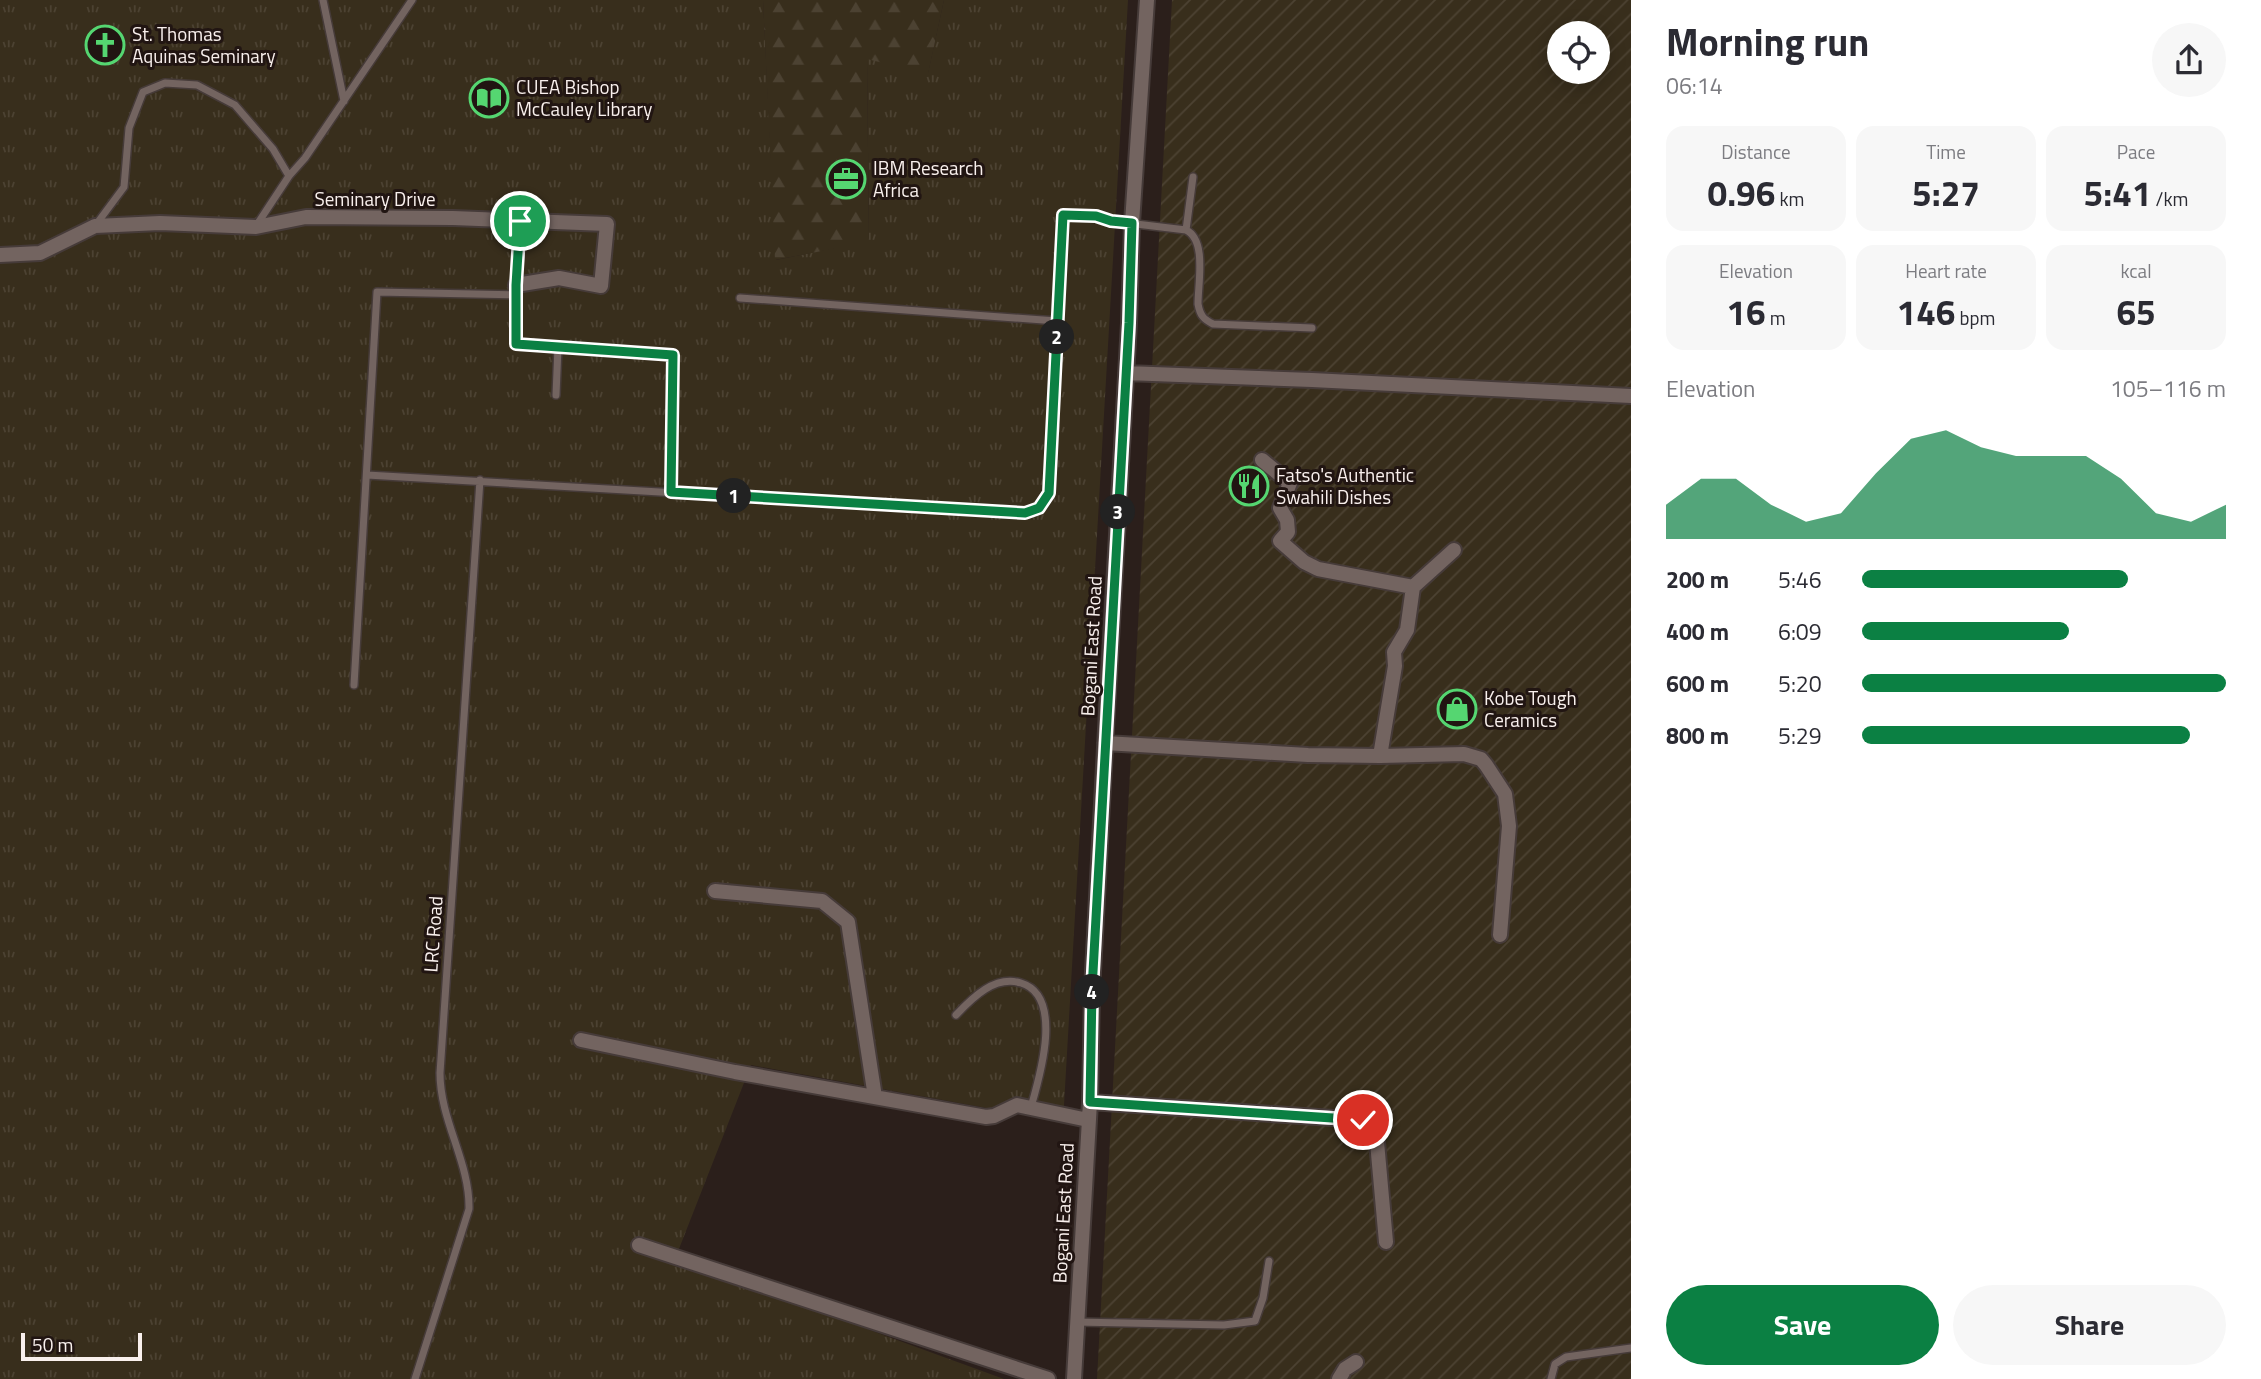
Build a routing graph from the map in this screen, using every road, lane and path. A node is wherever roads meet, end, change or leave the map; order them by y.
1 (323, 0) edge
2 (412, 0) edge
3 (1147, 0) edge
4 (344, 101) junction
5 (289, 176) junction
6 (1193, 177) dead end
7 (520, 221) junction
8 (1132, 223) junction
9 (95, 226) junction
10 (256, 227) junction
11 (1186, 230) junction
12 (0, 255) edge
13 (516, 290) junction
14 (740, 298) dead end
15 (1057, 321) junction
16 (1312, 328) dead end
17 (558, 346) junction
18 (1126, 373) junction
19 (556, 395) dead end
20 (1631, 396) edge
21 (1262, 460) dead end
22 (367, 475) junction
23 (480, 480) junction
24 (671, 492) junction
25 (1454, 550) dead end
26 (1413, 587) junction
27 (354, 685) dead end
28 (1105, 743) junction
29 (1380, 756) junction
30 (715, 891) dead end
31 (1500, 935) dead end
32 (956, 1015) dead end
33 (581, 1040) dead end
34 (875, 1097) junction
35 (1090, 1102) junction
36 (1031, 1107) junction
37 (1088, 1120) junction
38 (1386, 1242) dead end
39 (639, 1245) dead end
40 (1269, 1261) dead end
41 (1076, 1322) junction
42 (1631, 1348) edge
43 (1356, 1362) dead end
44 (415, 1379) edge
45 (1048, 1379) edge
46 (1074, 1379) edge
47 (1339, 1379) edge
48 (1552, 1379) edge

1 - 4 lane
2 - 4 lane
3 - 8 street, Bogani East Road
4 - 5 lane
5 - 9 lane
5 - 10 lane
6 - 11 lane
7 - 10 street, Seminary Drive
7 - 13 lane
7 - 13 street, Seminary Drive
8 - 11 lane
8 - 15 lane
8 - 18 street, Bogani East Road
9 - 10 street, Seminary Drive
9 - 12 street, Seminary Drive
11 - 16 lane
13 - 17 lane
13 - 22 lane
14 - 15 lane
15 - 24 lane
17 - 19 lane
17 - 24 lane
18 - 20 street
18 - 28 street, Bogani East Road
21 - 26 street
22 - 23 lane
22 - 27 lane
23 - 24 lane
23 - 44 lane, LRC Road
25 - 26 street
26 - 29 street
28 - 29 street
28 - 35 street, Bogani East Road
29 - 31 street
30 - 34 street
32 - 36 lane
33 - 34 street
34 - 36 street
35 - 37 street, Bogani East Road
35 - 38 street
36 - 37 street
37 - 41 street, Bogani East Road
39 - 45 street
40 - 41 lane
41 - 46 street, Bogani East Road
42 - 48 lane
43 - 47 street

